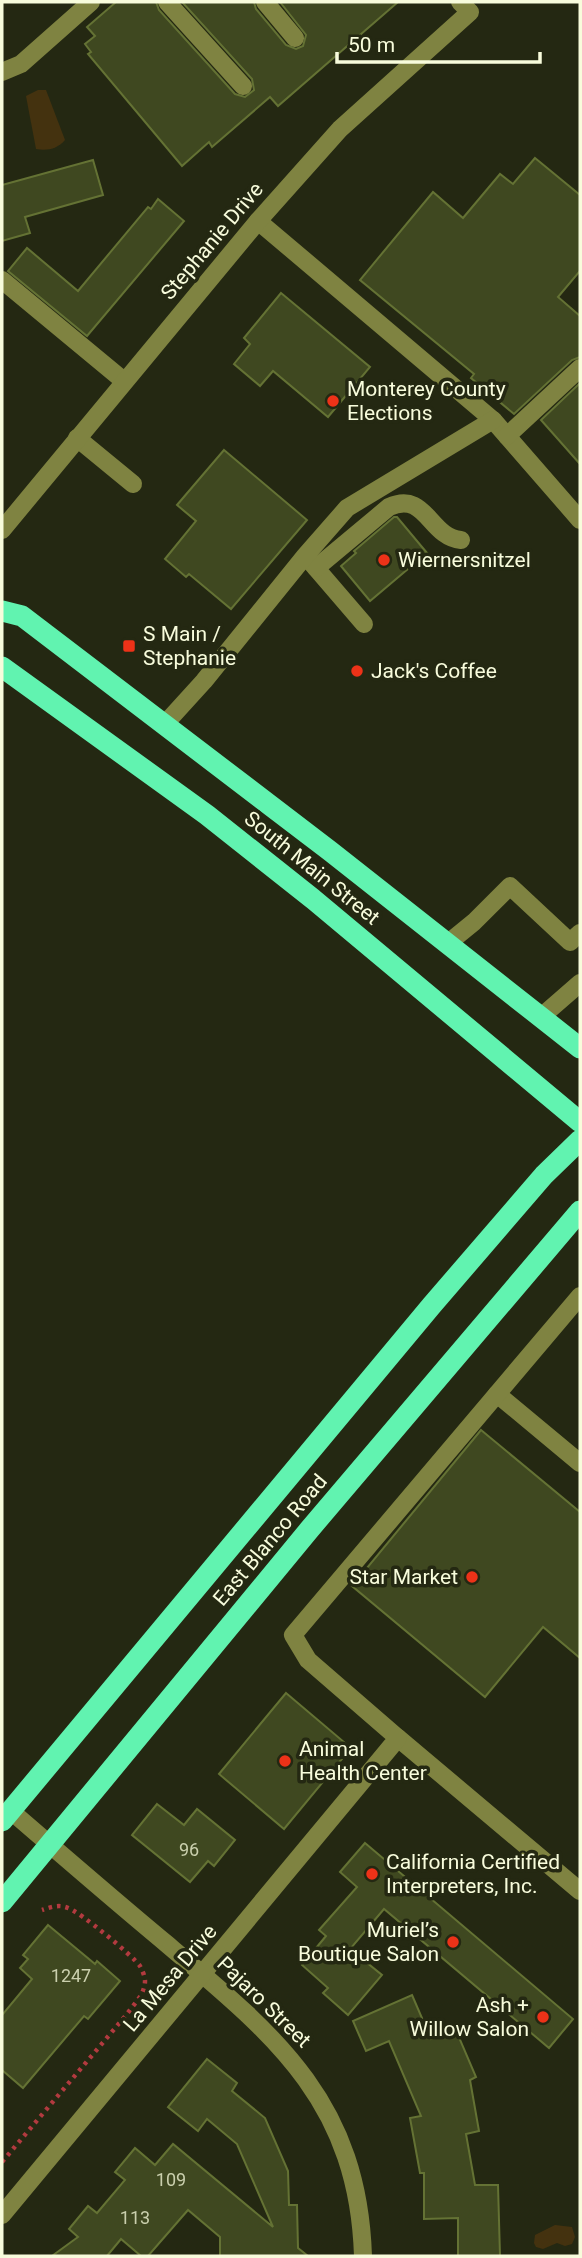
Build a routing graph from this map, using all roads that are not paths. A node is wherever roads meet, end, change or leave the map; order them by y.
1 (91, 2) edge
2 (167, 2) edge
3 (265, 2) edge
4 (460, 2) edge
5 (295, 38) dead end
6 (2, 72) edge
7 (243, 86) dead end
8 (257, 220) junction
9 (2, 280) edge
10 (580, 368) edge
11 (124, 381) junction
12 (493, 420) junction
13 (507, 436) junction
14 (77, 438) junction
15 (134, 484) dead end
16 (580, 520) edge
17 (2, 530) edge
18 (461, 540) dead end
19 (310, 562) junction
20 (2, 611) edge
21 (364, 624) dead end
22 (2, 667) edge
23 (164, 725) junction
24 (577, 943) edge
25 (447, 944) junction
26 (580, 983) edge
27 (541, 1017) junction
28 (580, 1048) edge
29 (580, 1122) edge
30 (580, 1140) edge
31 (580, 1211) edge
32 (580, 1296) edge
33 (497, 1394) junction
34 (580, 1462) edge
35 (398, 1738) junction
36 (6, 1816) edge
37 (50, 1845) junction
38 (580, 1891) edge
39 (2, 1902) edge
40 (203, 1975) junction
41 (2, 2215) edge
42 (363, 2256) edge

1 - 6 street
2 - 7 street
3 - 5 street
4 - 8 street, Stephanie Drive
8 - 11 street, Stephanie Drive
8 - 12 street
9 - 11 street
10 - 13 street
11 - 14 street, Stephanie Drive
12 - 13 street
12 - 19 street
13 - 16 street
14 - 15 street
14 - 17 street, Stephanie Drive
18 - 19 street
19 - 21 street
19 - 23 street
20 - 23 highway, South Main Street
22 - 29 highway, South Main Street
23 - 25 highway, South Main Street
24 - 25 street
25 - 27 highway, South Main Street
26 - 27 street
27 - 28 highway, South Main Street
30 - 36 highway, East Blanco Road
31 - 37 highway, East Blanco Road
32 - 33 street
33 - 34 street
33 - 35 street
35 - 38 street
35 - 40 street, La Mesa Drive
36 - 37 street, Pajaro Street
37 - 39 highway, East Blanco Road
37 - 40 street, Pajaro Street
40 - 41 street, La Mesa Drive
40 - 42 street, Pajaro Street

